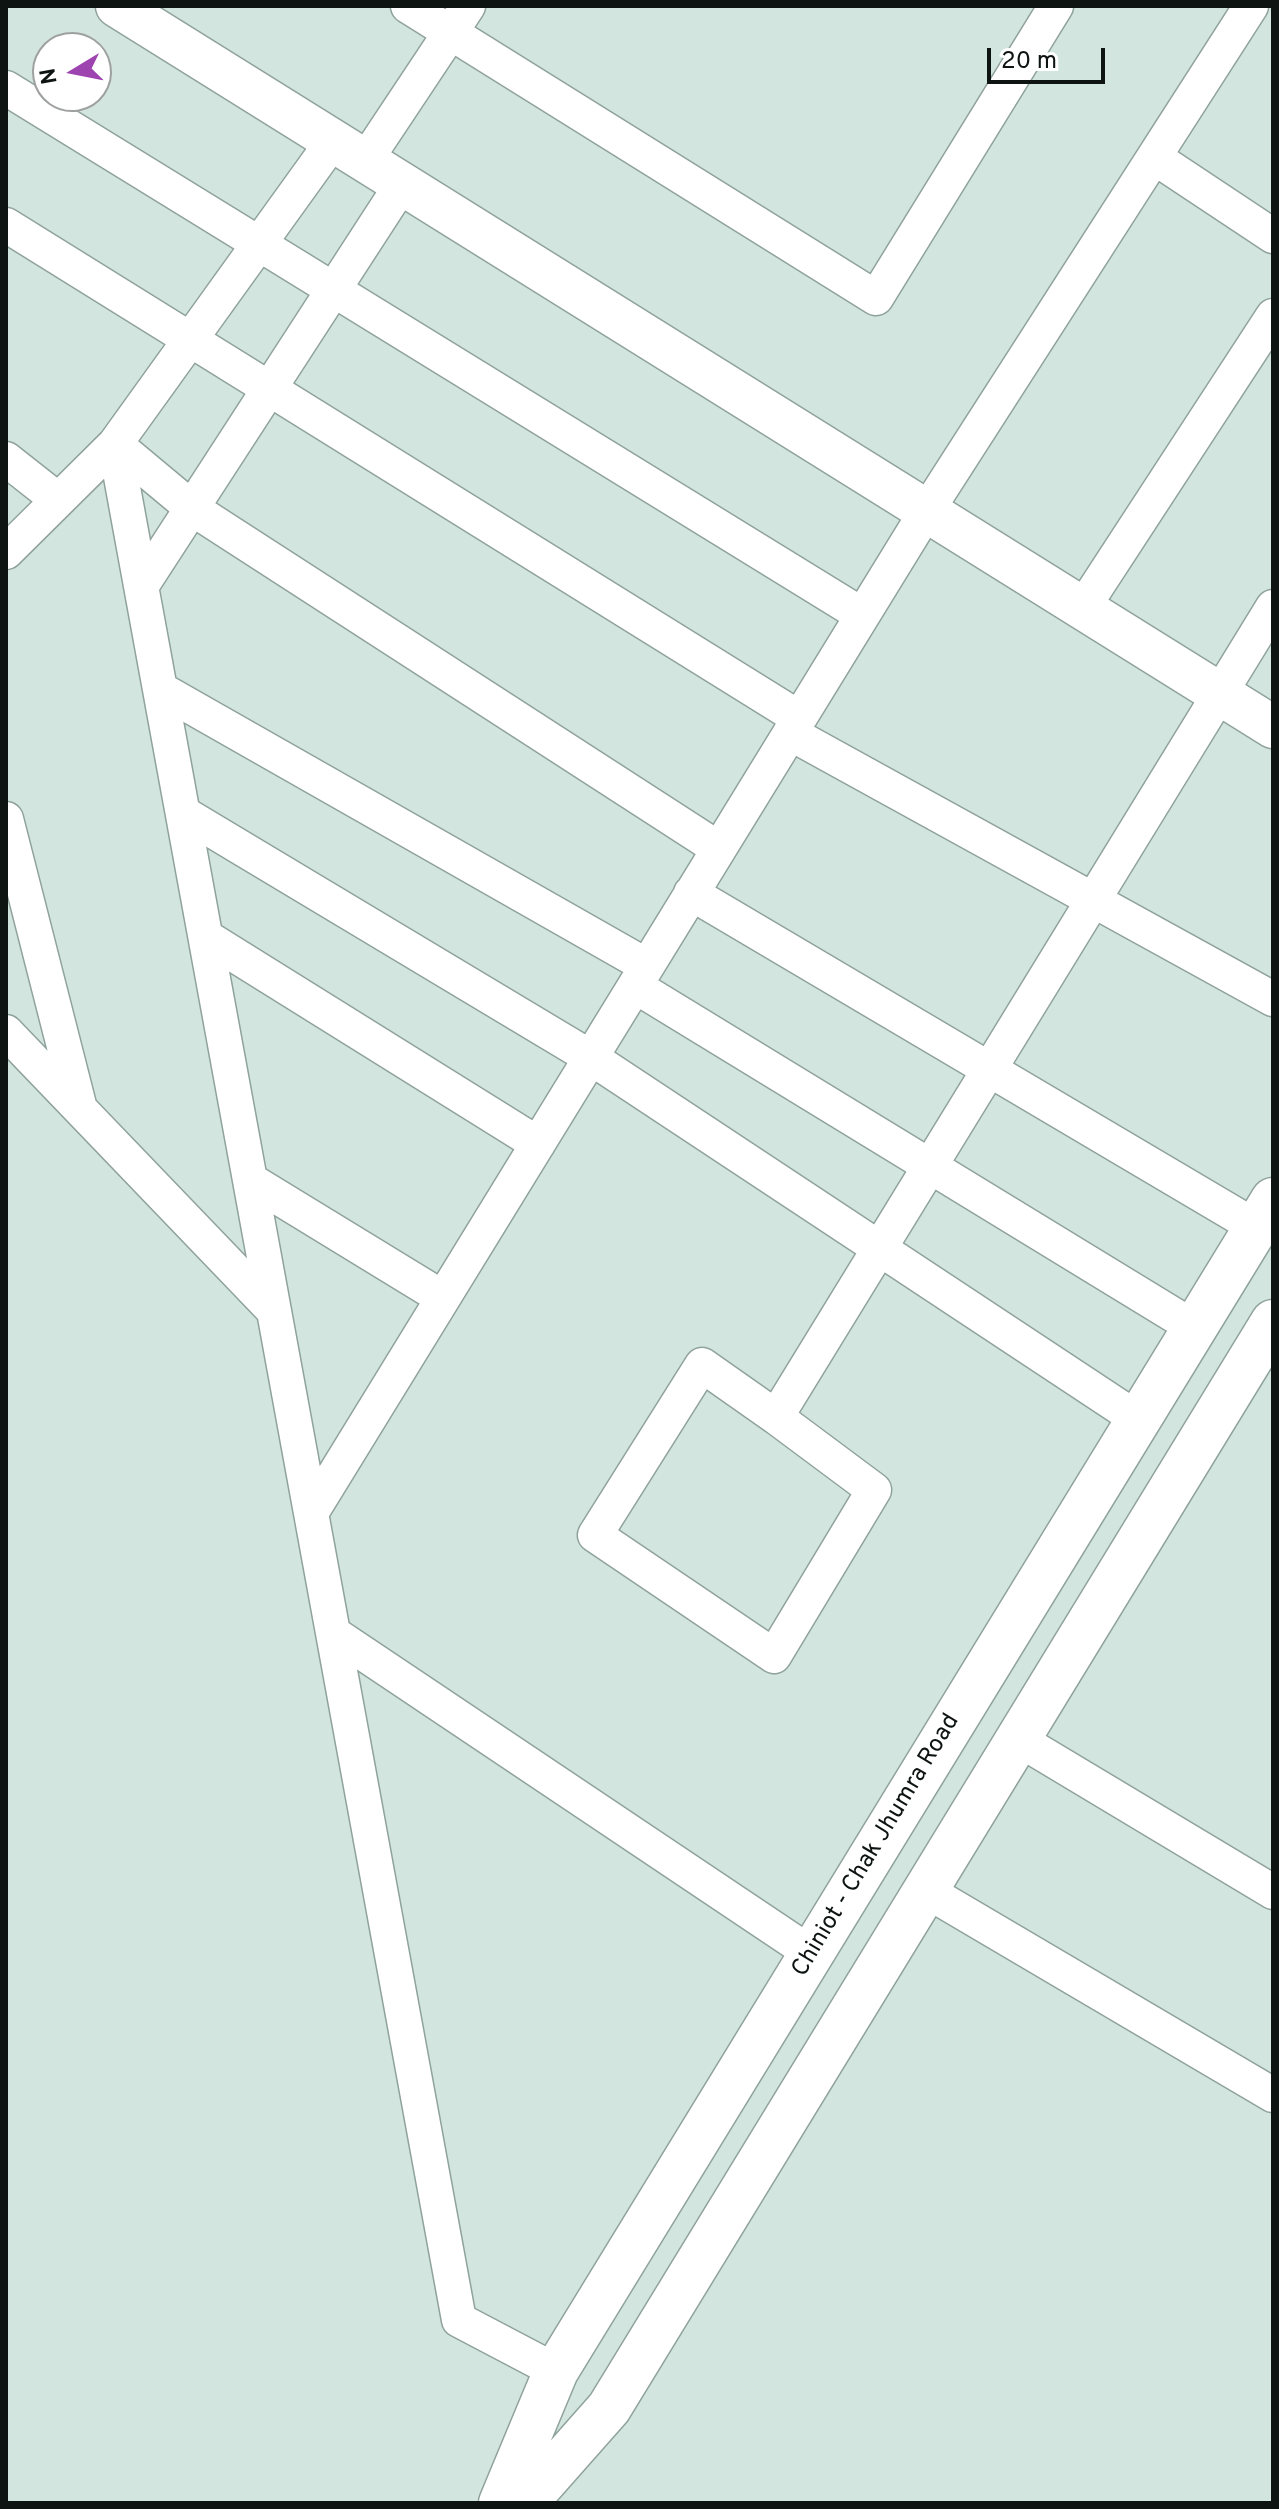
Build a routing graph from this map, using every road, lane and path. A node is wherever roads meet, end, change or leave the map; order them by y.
1 (117, 6) edge
2 (408, 6) edge
3 (1056, 6) edge
4 (1251, 6) edge
5 (459, 19) edge
6 (6, 88) edge
7 (349, 151) junction
8 (1154, 157) junction
9 (402, 184) junction
10 (6, 225) edge
11 (1273, 236) edge
12 (260, 243) junction
13 (334, 289) junction
14 (1273, 316) edge
15 (191, 339) junction
16 (270, 388) junction
17 (115, 444) junction
18 (6, 459) edge
19 (58, 500) junction
20 (193, 509) junction
21 (926, 512) junction
22 (6, 552) edge
23 (142, 585) junction
24 (1273, 607) edge
25 (1082, 609) junction
26 (862, 615) junction
27 (160, 689) junction
28 (1218, 694) junction
29 (794, 725) junction
30 (1273, 727) edge
31 (183, 813) junction
32 (6, 819) edge
33 (719, 849) junction
34 (691, 893) junction
35 (1091, 901) junction
36 (206, 937) junction
37 (641, 976) junction
38 (1273, 999) edge
39 (6, 1032) edge
40 (590, 1057) junction
41 (987, 1071) junction
42 (80, 1109) junction
43 (538, 1144) junction
44 (929, 1168) junction
45 (250, 1180) junction
46 (1264, 1214) edge
47 (878, 1250) junction
48 (443, 1298) junction
49 (274, 1311) junction
50 (1273, 1322) edge
51 (1195, 1328) junction
52 (776, 1417) junction
53 (1139, 1420) junction
54 (311, 1513) junction
55 (333, 1633) junction
56 (1018, 1739) junction
57 (925, 1890) junction
58 (1273, 1892) edge
59 (812, 1954) junction
60 (1273, 2095) edge
61 (556, 2371) junction
62 (501, 2503) edge
63 (525, 2503) edge

1 - 7 street
2 - 5 street
3 - 5 street
4 - 8 street
5 - 7 street
6 - 12 street
7 - 9 street
7 - 12 street
8 - 11 street
8 - 21 street
9 - 13 street
9 - 21 street
10 - 15 street
12 - 13 street
12 - 15 street
13 - 16 street
13 - 26 street
14 - 25 street
15 - 16 street
15 - 17 street
16 - 20 street
16 - 29 street
17 - 19 street
17 - 20 street
17 - 23 street
18 - 19 street
19 - 22 street
20 - 23 street
20 - 33 street
21 - 25 street
21 - 26 street
23 - 27 street
24 - 28 street
25 - 28 street
26 - 29 street
27 - 31 street
27 - 37 street
28 - 30 street
28 - 35 street
29 - 33 street
29 - 35 street
31 - 36 street
31 - 40 street
32 - 42 street
33 - 34 street
34 - 37 street
34 - 41 street
35 - 38 street
35 - 41 street
36 - 43 street
36 - 45 street
37 - 40 street
37 - 44 street
39 - 42 street
40 - 43 street
40 - 47 street
41 - 44 street
41 - 46 street
42 - 49 street
43 - 48 street
44 - 47 street
44 - 51 street
45 - 48 street
45 - 49 street
46 - 51 main road, Chiniot - Chak Jhumra Road
47 - 52 street
47 - 53 street
48 - 54 street
49 - 54 street
50 - 56 main road
51 - 53 main road, Chiniot - Chak Jhumra Road
52 - 52 street
53 - 59 main road, Chiniot - Chak Jhumra Road
54 - 55 street
55 - 59 street
55 - 61 street
56 - 57 main road
56 - 58 street
57 - 60 street
57 - 63 main road
59 - 61 main road, Chiniot - Chak Jhumra Road
61 - 62 main road, Chiniot - Chak Jhumra Road

